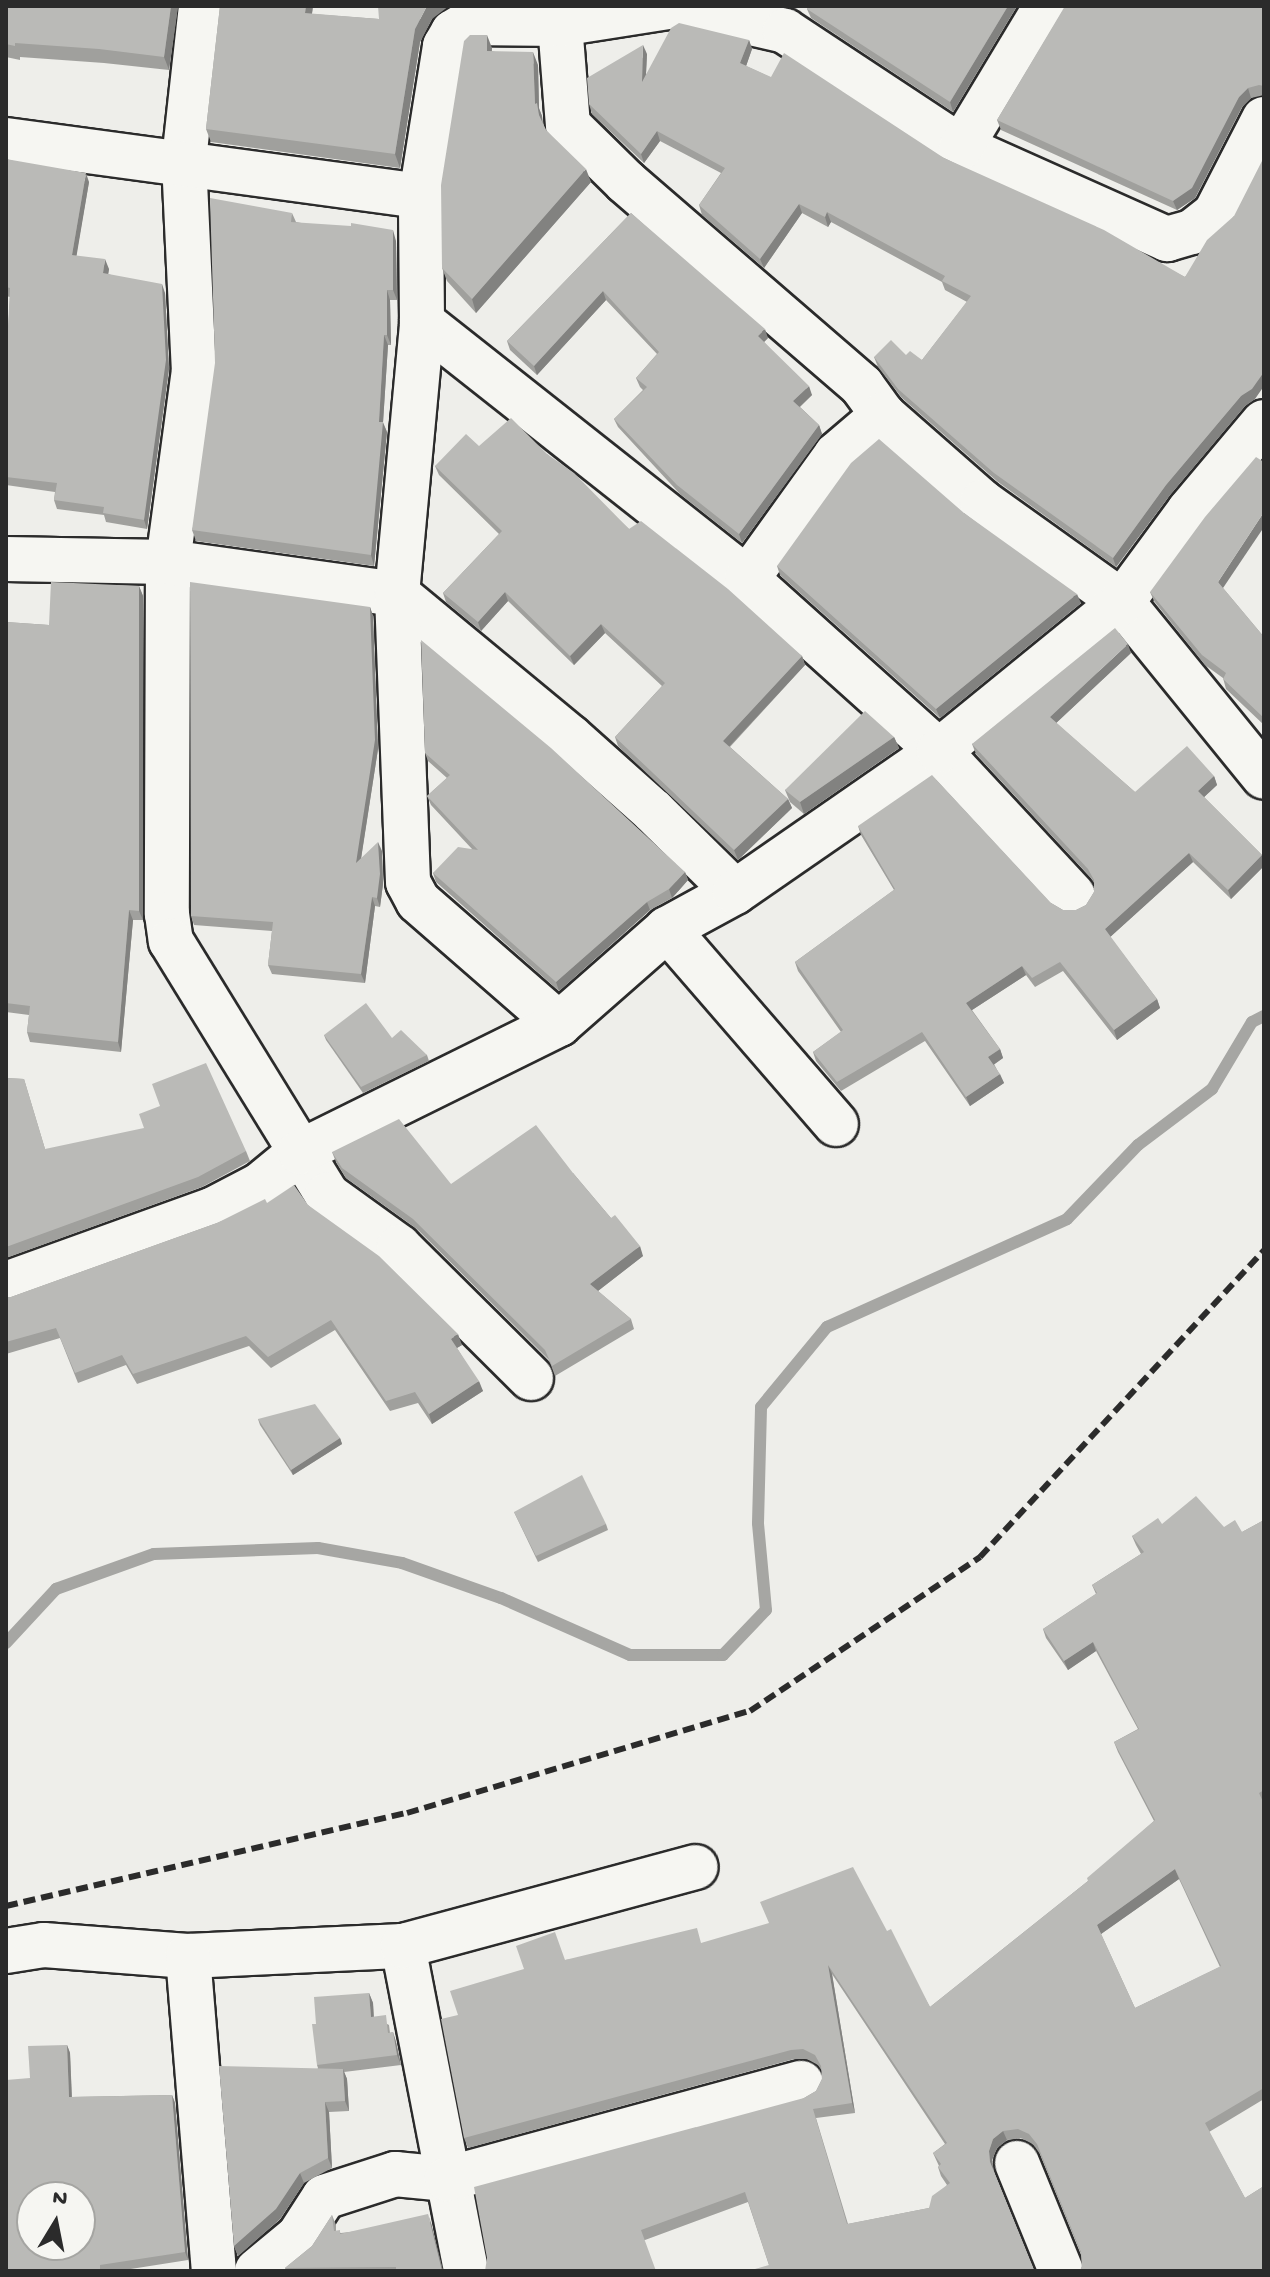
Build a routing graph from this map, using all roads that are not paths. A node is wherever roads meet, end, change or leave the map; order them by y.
1 (201, 6) edge
2 (676, 6) edge
3 (1046, 6) edge
4 (560, 24) junction
5 (1264, 119) edge
6 (6, 140) edge
7 (961, 147) junction
8 (184, 161) junction
9 (421, 196) junction
10 (422, 322) junction
11 (883, 415) junction
12 (1264, 422) edge
13 (6, 559) edge
14 (168, 562) junction
15 (747, 579) junction
16 (397, 594) junction
17 (1122, 602) junction
18 (939, 751) junction
19 (1264, 777) edge
20 (735, 892) junction
21 (1073, 895) dead end
22 (667, 929) junction
23 (559, 1024) junction
24 (836, 1124) dead end
25 (300, 1152) junction
26 (6, 1284) edge
27 (531, 1378) dead end
28 (696, 1867) dead end
29 (403, 1946) junction
30 (6, 1951) edge
31 (188, 1956) junction
32 (801, 2083) dead end
33 (1017, 2163) dead end
34 (447, 2179) junction
35 (214, 2271) edge
36 (257, 2271) edge
37 (466, 2271) edge
38 (1061, 2271) edge

1 - 8 street
2 - 4 street
2 - 7 street
3 - 7 street
4 - 9 street
4 - 11 street
5 - 7 street
6 - 8 street
8 - 9 street
8 - 14 street
9 - 10 street
10 - 15 street
10 - 16 street
11 - 15 street
11 - 17 street
12 - 17 street
13 - 14 street
14 - 16 street
14 - 25 street
15 - 18 street
16 - 20 street
16 - 23 street
17 - 18 street
17 - 19 street
18 - 20 street
18 - 21 street
20 - 22 street
22 - 23 street
22 - 24 street
23 - 25 street
25 - 26 street
25 - 27 street
28 - 29 street
29 - 31 street
29 - 34 street
30 - 31 street
31 - 35 street
32 - 34 street
33 - 38 street
34 - 36 street
34 - 37 street

